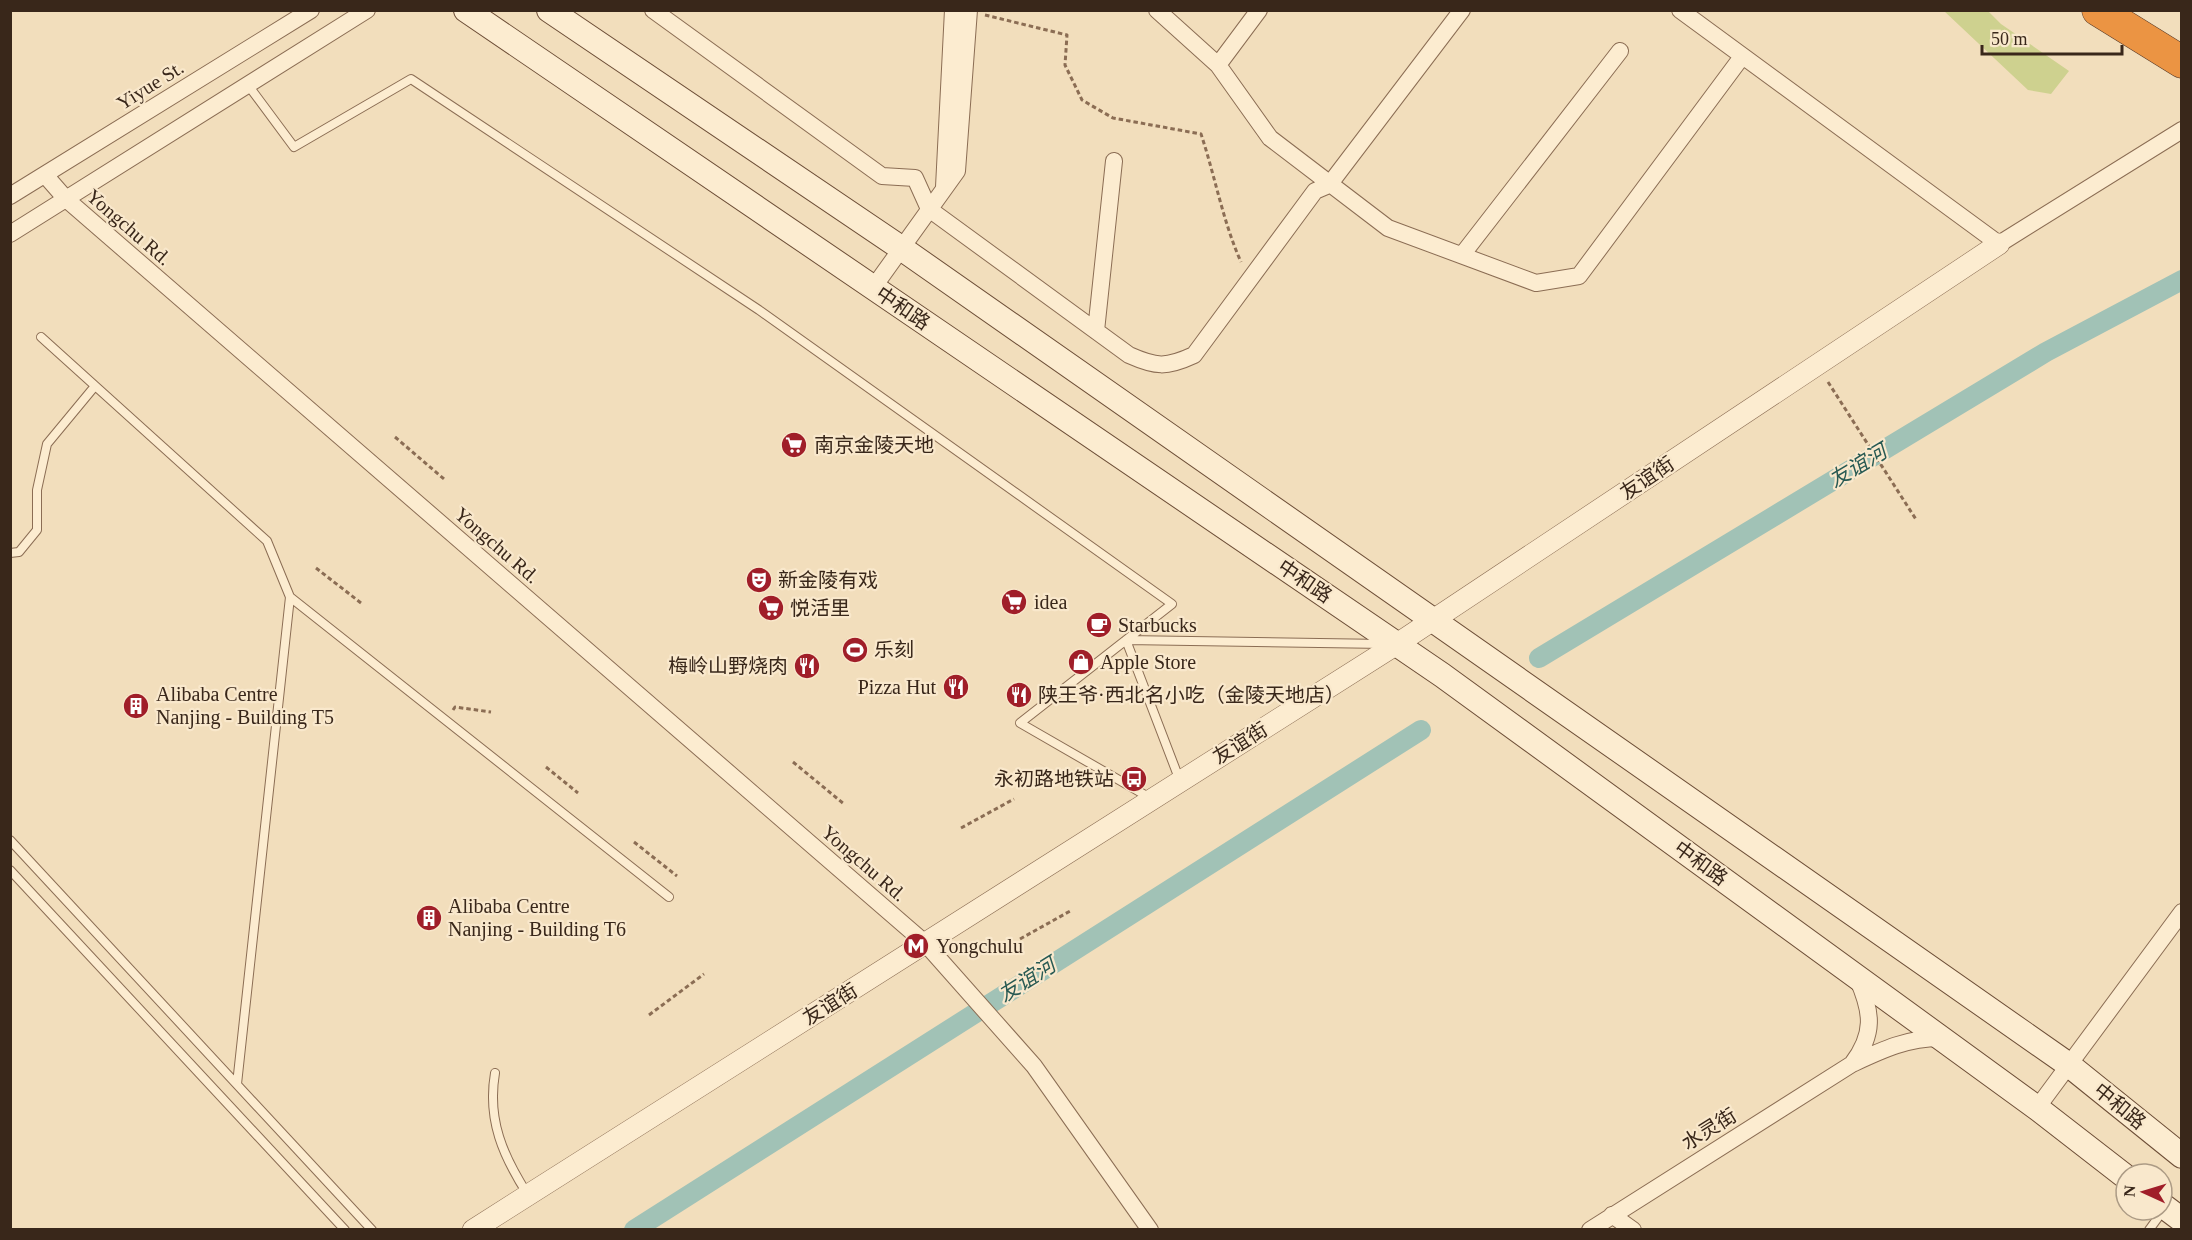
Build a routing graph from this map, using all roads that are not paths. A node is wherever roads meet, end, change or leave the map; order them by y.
1 (311, 10) edge
2 (367, 10) edge
3 (466, 10) edge
4 (549, 10) edge
5 (653, 10) edge
6 (953, 10) edge
7 (1157, 10) edge
8 (1259, 10) edge
9 (1462, 10) edge
10 (1680, 10) edge
11 (2098, 10) edge
12 (976, 13) edge
13 (670, 17) edge
14 (1620, 51) dead end
15 (1741, 57) junction
16 (2181, 62) edge
17 (1218, 65) junction
18 (248, 85) junction
19 (2181, 130) edge
20 (1114, 161) dead end
21 (45, 175) junction
22 (1329, 185) junction
23 (944, 188) junction
24 (10, 196) edge
25 (66, 200) junction
26 (929, 209) junction
27 (10, 234) edge
28 (1999, 244) junction
29 (901, 248) junction
30 (1462, 255) junction
31 (873, 288) junction
32 (1096, 331) junction
33 (41, 337) dead end
34 (96, 386) junction
35 (10, 553) edge
36 (290, 597) junction
37 (1432, 621) junction
38 (1397, 644) junction
39 (1180, 782) junction
40 (1152, 799) junction
41 (10, 840) edge
42 (10, 870) edge
43 (669, 897) dead end
44 (2181, 912) edge
45 (924, 944) junction
46 (1856, 976) junction
47 (1940, 1038) junction
48 (1851, 1064) junction
49 (2069, 1065) junction
50 (495, 1073) dead end
51 (237, 1084) junction
52 (2037, 1108) junction
53 (2181, 1156) edge
54 (2114, 1168) edge
55 (528, 1195) junction
56 (1612, 1215) junction
57 (345, 1230) edge
58 (372, 1230) edge
59 (473, 1230) edge
60 (1150, 1230) edge
61 (1590, 1230) edge
62 (1633, 1230) edge

1 - 21 street, Yiyue St.
2 - 18 street
3 - 31 main road, 中和路
4 - 29 main road, 中和路
5 - 13 street
6 - 23 street
7 - 17 street
8 - 17 street
9 - 22 street
10 - 15 street
11 - 16 highway
12 - 23 street
13 - 26 street
14 - 30 street
15 - 28 street
15 - 30 street
17 - 22 street
18 - 25 street
18 - 40 lane
19 - 28 street
20 - 32 street
21 - 24 street, Yiyue St.
21 - 25 street, Yongchu Rd.
22 - 30 street
22 - 32 street
23 - 26 street
25 - 27 street
25 - 45 street, Yongchu Rd.
26 - 29 street
26 - 32 street
28 - 37 street, 友谊街
29 - 31 street
29 - 37 main road, 中和路
31 - 38 main road, 中和路
33 - 34 lane
34 - 35 lane
34 - 36 lane
36 - 43 lane
36 - 51 lane
37 - 38 street, 友谊街
37 - 49 main road, 中和路
38 - 39 street, 友谊街
38 - 39 lane
38 - 46 main road, 中和路
39 - 40 street, 友谊街
40 - 45 street, 友谊街
41 - 51 lane
42 - 57 lane
44 - 49 street
45 - 55 street, 友谊街
45 - 60 street, Yongchu Rd.
46 - 47 main road, 中和路
46 - 48 street
47 - 48 street, 水灵街
47 - 52 main road, 中和路
48 - 56 street, 水灵街
49 - 52 street
49 - 53 main road, 中和路
50 - 55 lane
51 - 58 lane
52 - 54 main road, 中和路
55 - 59 street, 友谊街
56 - 61 street, 水灵街
56 - 62 street

